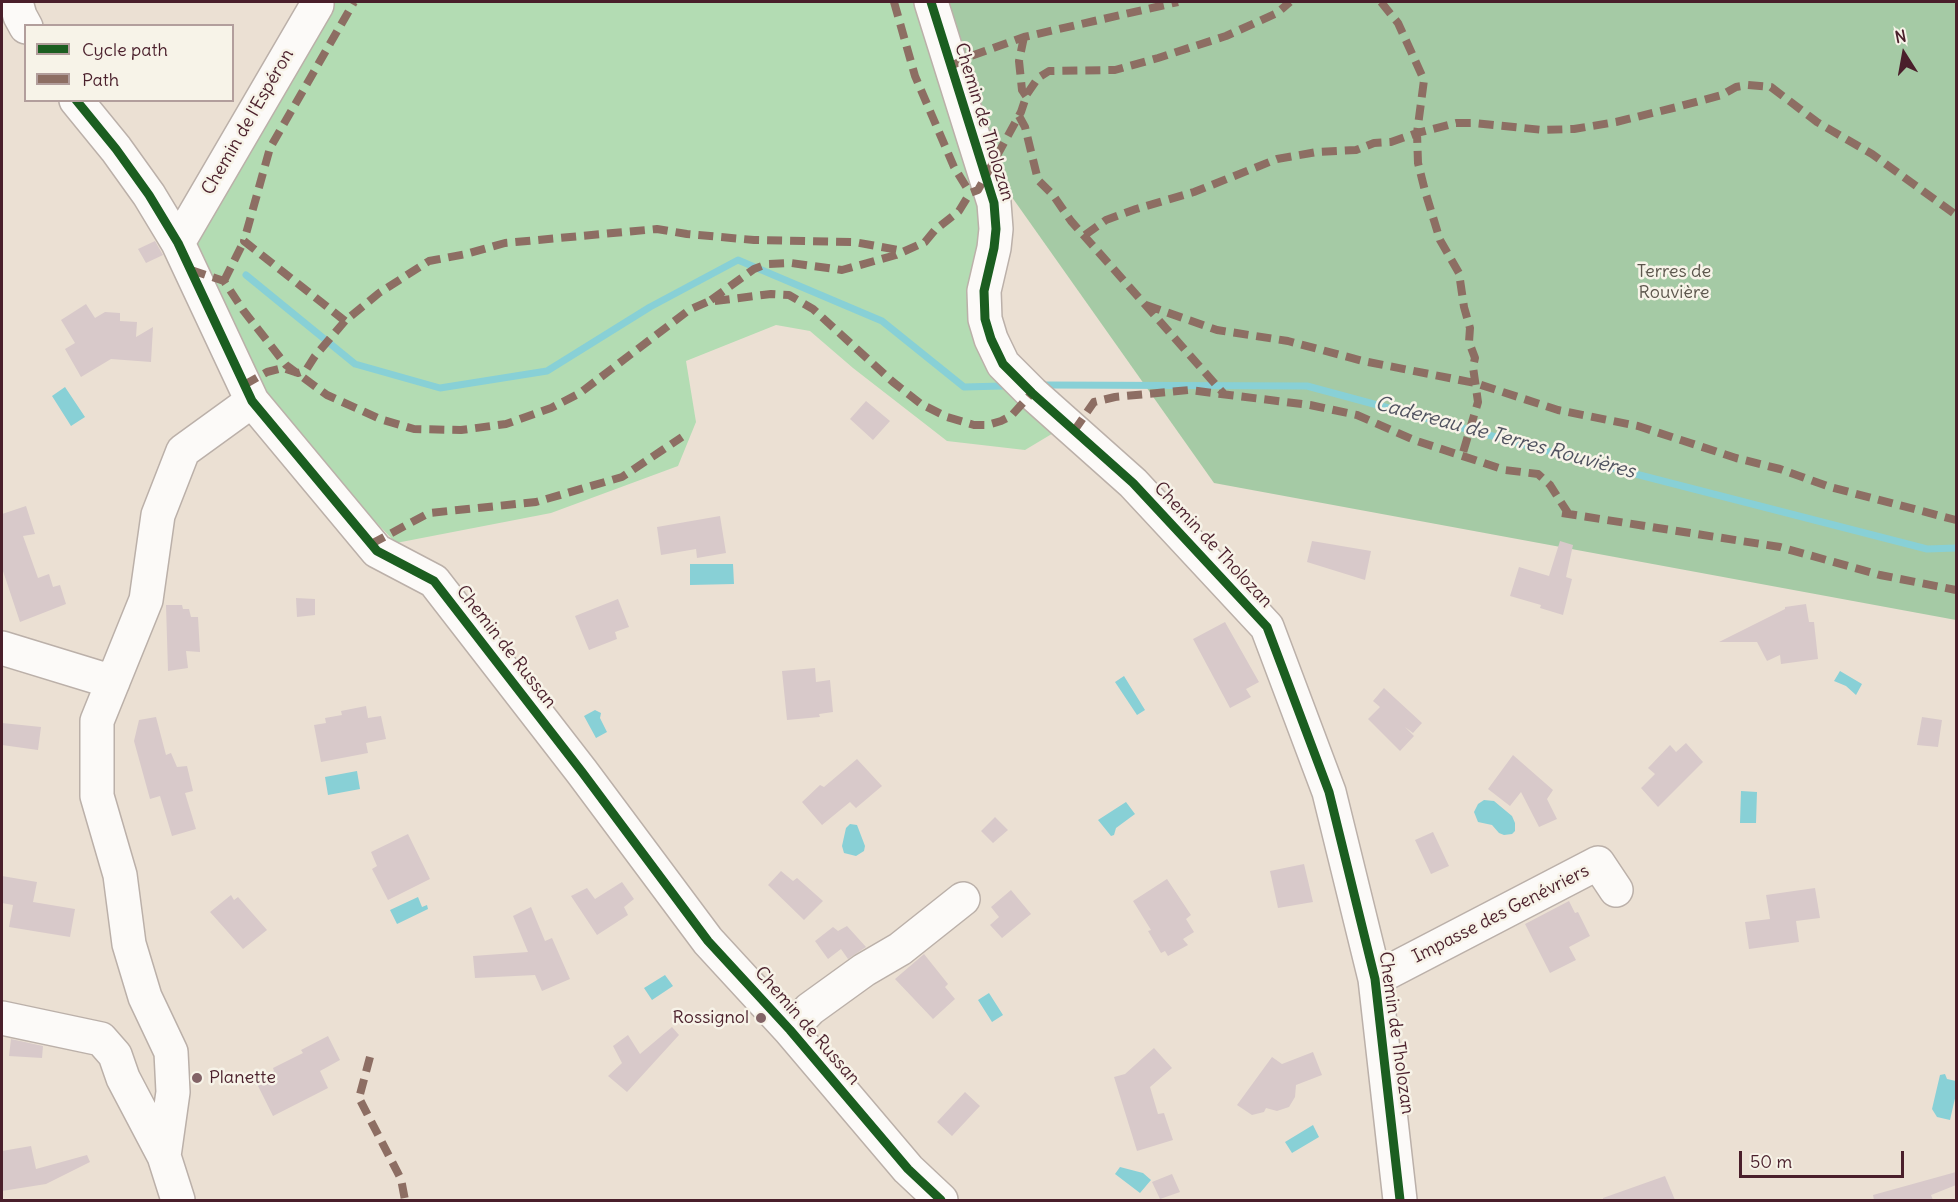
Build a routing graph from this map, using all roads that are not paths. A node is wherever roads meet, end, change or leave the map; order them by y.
1 (16, 2) edge
2 (317, 2) edge
3 (931, 2) edge
4 (24, 24) edge
5 (78, 102) edge
6 (178, 243) junction
7 (252, 401) junction
8 (2, 648) edge
9 (113, 682) junction
10 (1616, 890) dead end
11 (963, 898) dead end
12 (1375, 979) junction
13 (2, 1018) edge
14 (790, 1030) junction
15 (164, 1156) junction
16 (178, 1200) edge
17 (941, 1200) edge
18 (1400, 1200) edge

1 - 4 street
2 - 6 street, Chemin de l'Espéron
3 - 12 street, Chemin de Tholozan
5 - 6 street, Chemin de Russan
6 - 7 street, Chemin de Russan
7 - 9 street
7 - 14 street, Chemin de Russan
8 - 9 street
9 - 15 street
10 - 12 street, Impasse des Genévriers
11 - 14 street
12 - 18 street, Chemin de Tholozan
13 - 15 street
14 - 17 street, Chemin de Russan
15 - 16 street

